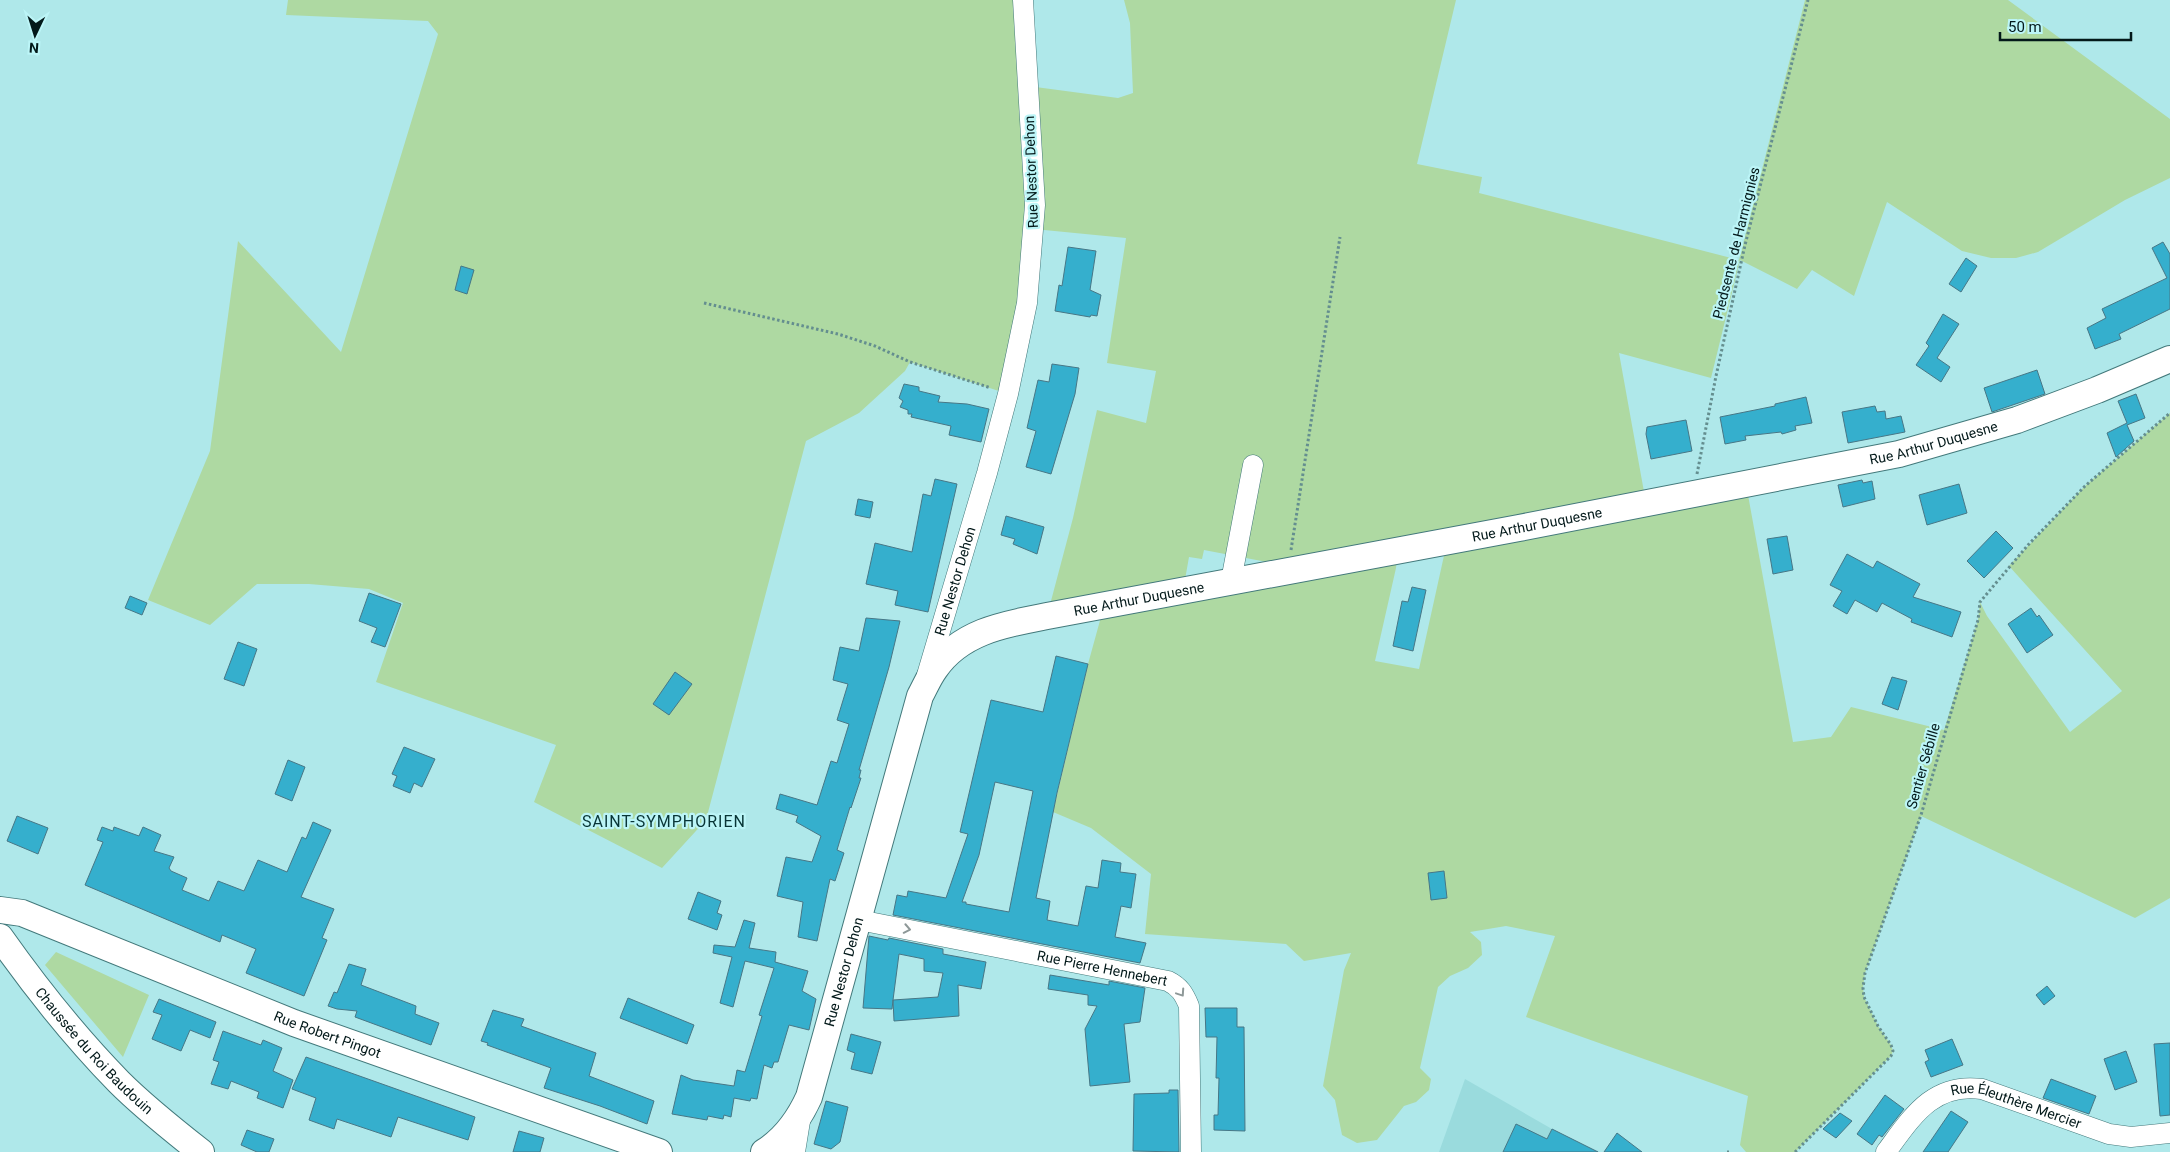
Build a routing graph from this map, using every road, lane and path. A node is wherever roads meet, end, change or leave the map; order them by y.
1 (1023, 0) edge
2 (1808, 0) edge
3 (1340, 237) dead end
4 (704, 303) dead end
5 (2170, 359) edge
6 (1008, 394) junction
7 (2170, 413) edge
8 (1253, 465) dead end
9 (1698, 494) junction
10 (1288, 571) junction
11 (1231, 582) junction
12 (920, 696) junction
13 (0, 910) edge
14 (859, 920) junction
15 (0, 937) edge
16 (802, 1112) junction
17 (2170, 1133) edge
18 (201, 1152) edge
19 (659, 1152) edge
20 (764, 1152) edge
21 (795, 1152) edge
22 (1191, 1152) edge
23 (1795, 1152) edge
24 (1886, 1152) edge

1 - 6 street, Rue Nestor Dehon
2 - 9 path, Piedsente de Harmignies
3 - 10 path
4 - 6 path
5 - 9 main road, Rue Arthur Duquesne
6 - 12 street, Rue Nestor Dehon
7 - 23 path, Sentier Sébille
8 - 11 street
9 - 10 main road, Rue Arthur Duquesne
10 - 11 main road, Rue Arthur Duquesne
11 - 12 main road, Rue Arthur Duquesne
12 - 14 main road, Rue Nestor Dehon
13 - 19 main road, Rue Robert Pingot
14 - 16 main road, Rue Nestor Dehon
14 -> 22 street, Rue Pierre Hennebert
15 - 18 main road, Chaussée du Roi Baudouin
16 - 20 main road
16 - 21 street, Rue Nestor Dehon
17 - 24 street, Rue Éleuthère Mercier

